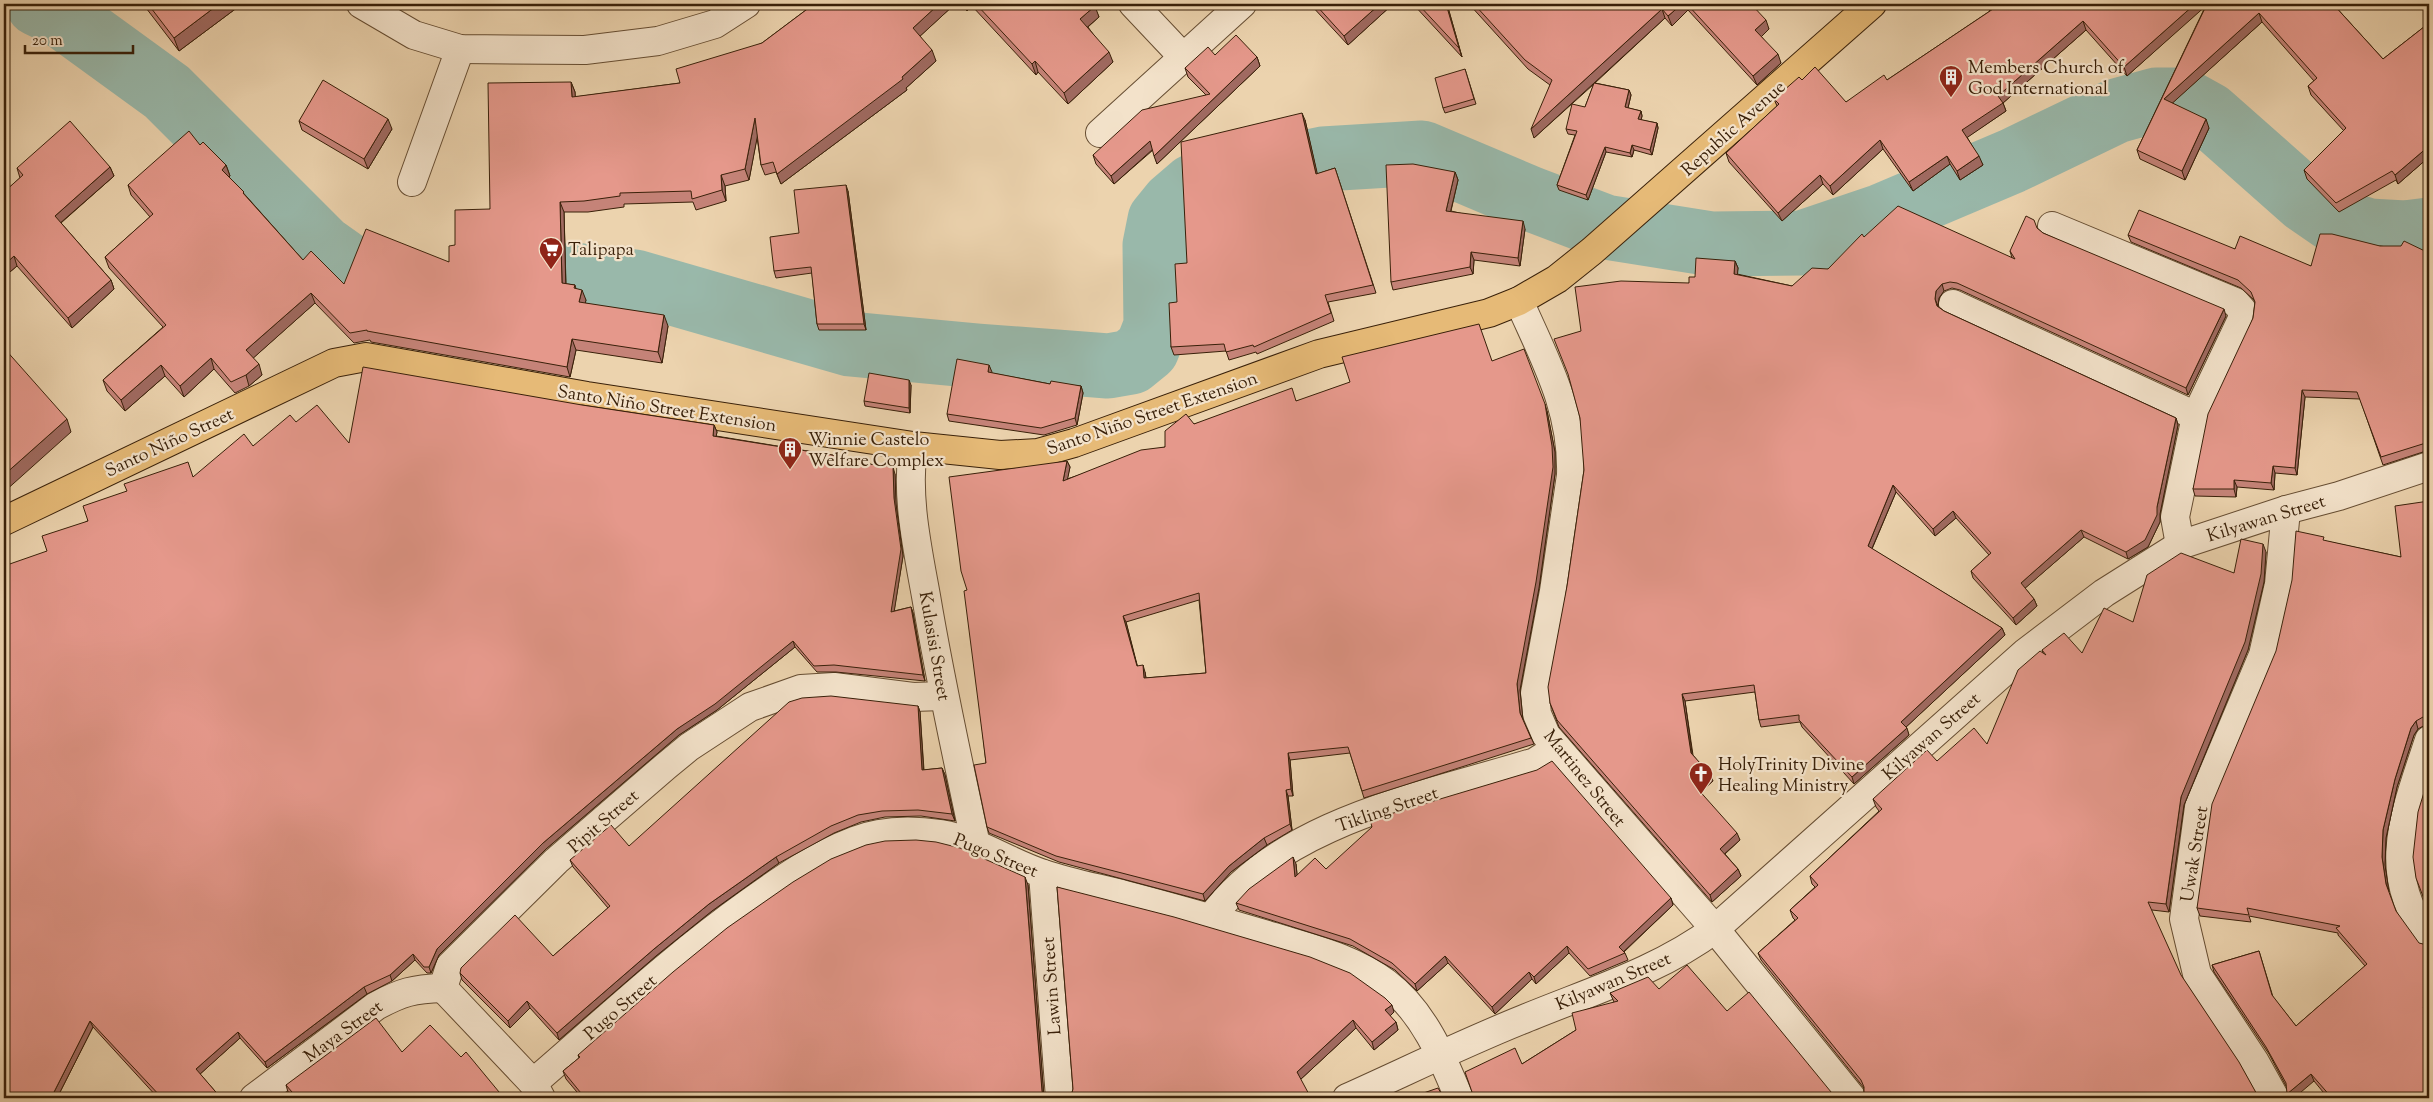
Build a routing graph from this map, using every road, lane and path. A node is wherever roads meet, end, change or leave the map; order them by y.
1 (361, 4) edge
2 (746, 4) edge
3 (1133, 4) edge
4 (1242, 4) edge
5 (1872, 4) edge
6 (460, 49) junction
7 (1183, 57) junction
8 (1100, 133) dead end
9 (412, 182) dead end
10 (2052, 226) dead end
11 (1592, 251) joint
12 (1519, 301) junction
13 (1953, 304) dead end
14 (334, 363) joint
15 (2196, 416) junction
16 (913, 446) junction
17 (2429, 466) edge
18 (2286, 510) junction
19 (4, 521) edge
20 (2180, 545) junction
21 (943, 696) junction
22 (2429, 740) edge
23 (1557, 748) junction
24 (976, 845) junction
25 (1043, 874) junction
26 (1211, 918) junction
27 (1716, 929) junction
28 (2429, 937) edge
29 (443, 988) junction
30 (1441, 1056) junction
31 (537, 1091) edge
32 (254, 1098) edge
33 (1060, 1098) edge
34 (1347, 1098) edge
35 (1459, 1098) edge
36 (1852, 1098) edge
37 (2275, 1098) edge

1 - 6 street
2 - 6 street
3 - 7 street
4 - 7 street
5 - 11 main road, Republic Avenue
6 - 9 street
7 - 8 street
10 - 15 street
11 - 12 main road, Santo Niño Street Extension
12 - 16 main road, Santo Niño Street Extension
12 - 23 street, Martinez Street
13 - 15 street
14 - 16 main road, Santo Niño Street Extension
14 - 19 main road, Santo Niño Street
15 - 20 street
16 - 21 street, Kulasisi Street
17 - 18 street, Kilyawan Street
18 - 20 street, Kilyawan Street
18 - 37 street, Uwak Street
20 - 27 street, Kilyawan Street
21 - 24 street, Kulasisi Street
21 - 29 street, Pipit Street
22 - 28 street
23 - 26 street, Tikling Street
23 - 27 street, Martinez Street
24 - 25 street, Pugo Street
24 - 31 street, Pugo Street
25 - 26 street, Pugo Street
25 - 33 street, Lawin Street
26 - 30 street, Pugo Street
27 - 30 street, Kilyawan Street
27 - 36 street, Martinez Street
29 - 31 street
29 - 32 street, Maya Street
30 - 34 street, Kilyawan Street
30 - 35 street, Pugo Street

